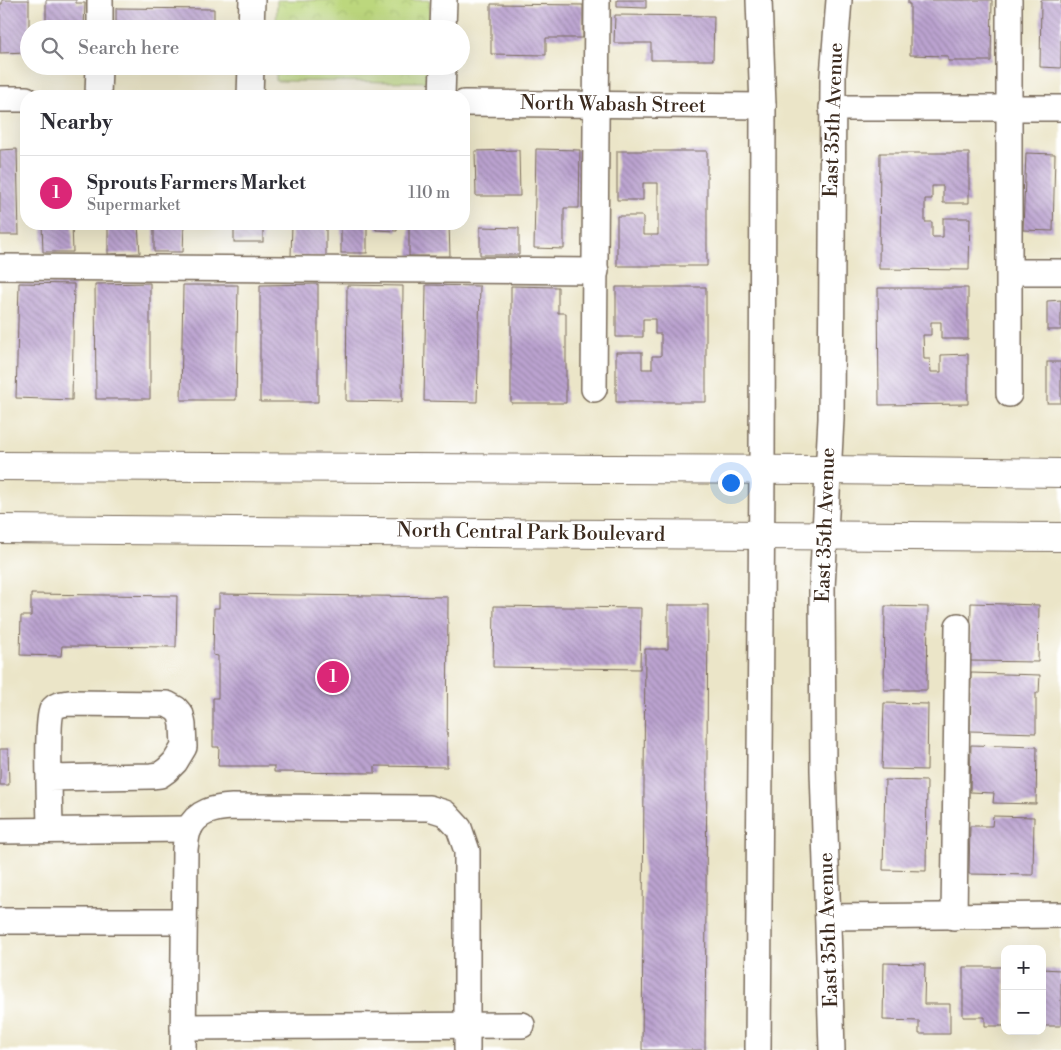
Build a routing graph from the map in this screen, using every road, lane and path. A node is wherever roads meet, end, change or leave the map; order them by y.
1 (100, 0) edge
2 (252, 0) edge
3 (444, 0) edge
4 (597, 0) edge
5 (759, 0) edge
6 (839, 0) edge
7 (1009, 0) edge
8 (100, 20) edge
9 (251, 20) edge
10 (443, 20) edge
11 (99, 75) edge
12 (251, 75) edge
13 (443, 75) edge
14 (98, 90) edge
15 (250, 90) edge
16 (442, 90) edge
17 (0, 99) edge
18 (20, 99) edge
19 (470, 103) edge
20 (597, 104) junction
21 (763, 106) junction
22 (832, 108) junction
23 (1010, 108) junction
24 (1061, 108) edge
25 (0, 267) edge
26 (596, 271) junction
27 (1010, 272) junction
28 (1061, 272) edge
29 (594, 388) dead end
30 (1009, 394) dead end
31 (0, 466) edge
32 (762, 470) junction
33 (828, 470) junction
34 (1061, 473) edge
35 (0, 528) edge
36 (762, 536) junction
37 (825, 536) junction
38 (1061, 537) edge
39 (958, 626) dead end
40 (49, 778) junction
41 (189, 829) junction
42 (50, 830) junction
43 (0, 831) edge
44 (1061, 915) edge
45 (828, 917) junction
46 (954, 917) junction
47 (0, 921) edge
48 (184, 921) junction
49 (467, 1025) junction
50 (522, 1025) dead end
51 (183, 1039) edge
52 (466, 1050) edge
53 (758, 1050) edge
54 (832, 1050) edge

1 - 8 street
2 - 9 street
3 - 10 street
4 - 20 street
5 - 21 street
6 - 22 street, East 35th Avenue
7 - 23 street
11 - 14 street
12 - 15 street
13 - 16 street
17 - 18 street
19 - 20 street, North Wabash Street
20 - 21 street, North Wabash Street
20 - 26 street
21 - 32 street
22 - 23 street
22 - 33 street, East 35th Avenue
23 - 24 street
23 - 27 street
25 - 26 street
26 - 29 street
27 - 28 street
27 - 30 street
31 - 32 main road
32 - 33 main road
32 - 36 street
33 - 34 main road
33 - 37 street, East 35th Avenue
35 - 36 main road, North Central Park Boulevard
36 - 37 main road, North Central Park Boulevard
36 - 53 street
37 - 38 main road, North Central Park Boulevard
37 - 45 street, East 35th Avenue
39 - 46 street
40 - 40 street
40 - 42 street
41 - 42 street
41 - 48 street
41 - 49 street
42 - 43 street
44 - 46 street
45 - 46 street
45 - 54 street, East 35th Avenue
47 - 48 street
48 - 51 street
49 - 50 street
49 - 51 street
49 - 52 street

